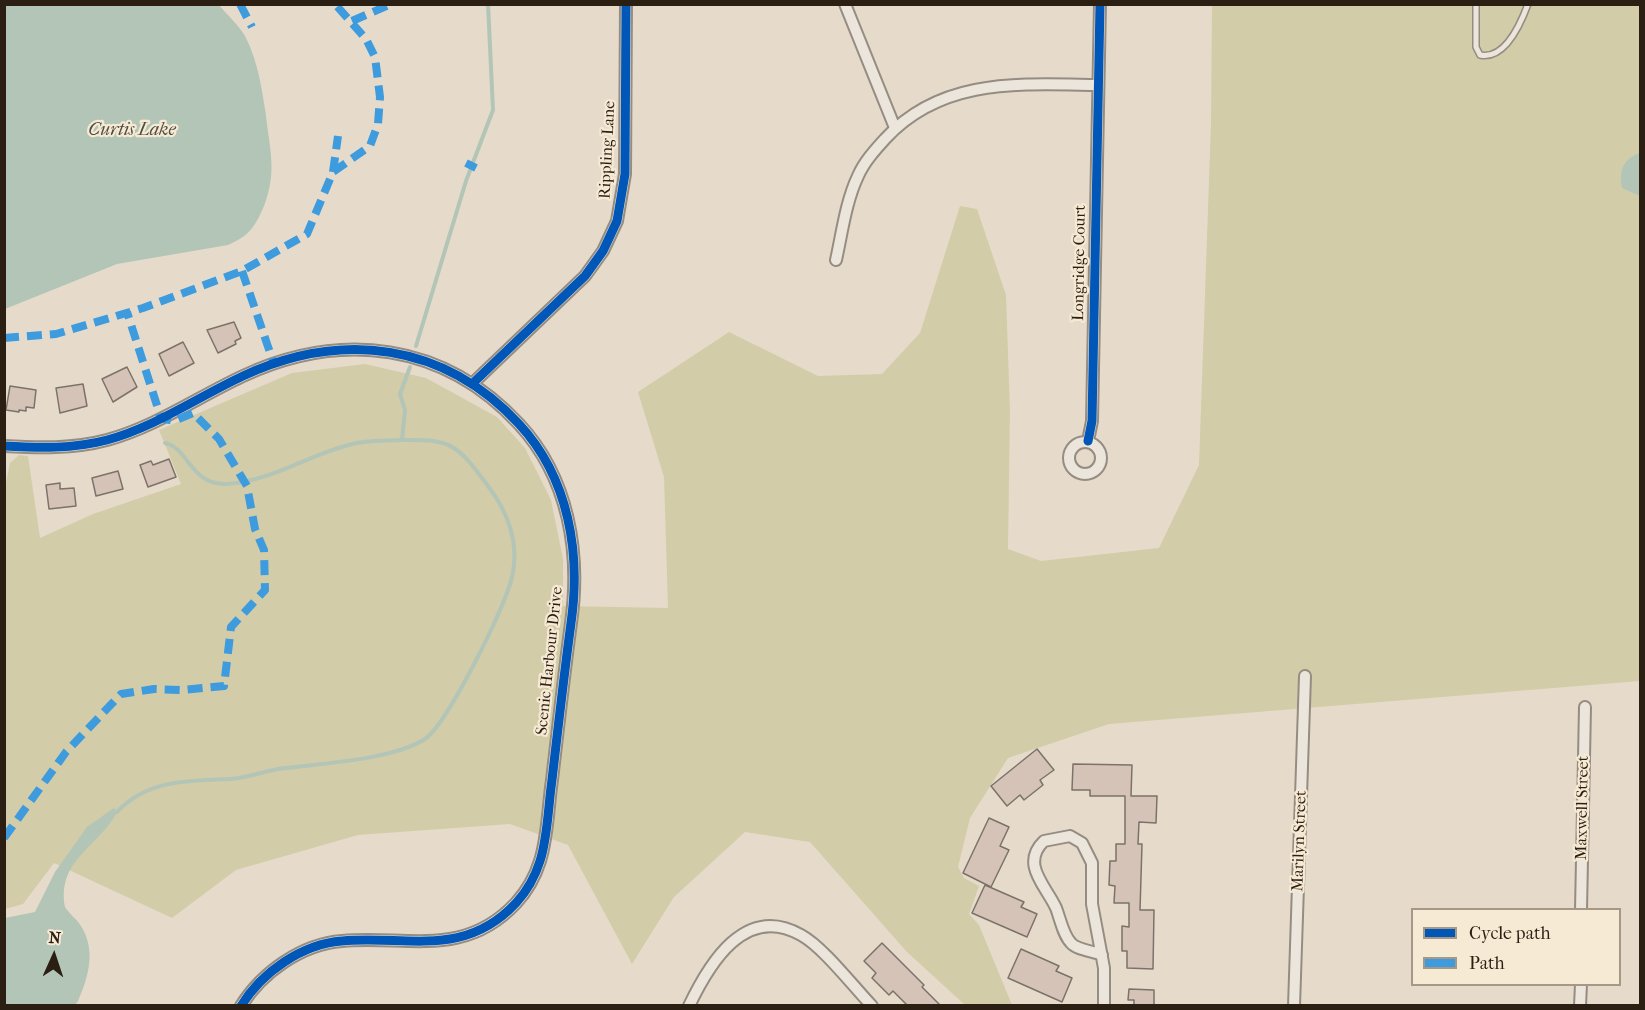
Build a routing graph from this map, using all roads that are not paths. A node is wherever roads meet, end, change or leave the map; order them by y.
1 (626, 4) edge
2 (845, 4) edge
3 (1100, 4) edge
4 (1476, 4) edge
5 (1528, 4) edge
6 (1098, 85) junction
7 (895, 128) junction
8 (836, 260) dead end
9 (472, 384) junction
10 (1088, 441) dead end
11 (4, 446) edge
12 (1305, 676) dead end
13 (1585, 707) dead end
14 (1581, 908) edge
15 (1102, 955) junction
16 (1581, 986) edge
17 (241, 1005) edge
18 (689, 1005) edge
19 (872, 1005) edge
20 (1104, 1005) edge
21 (1294, 1005) edge
22 (1580, 1005) edge

1 - 9 street, Rippling Lane
2 - 7 street
3 - 6 street, Longridge Court
4 - 5 lane
6 - 7 street
6 - 10 street, Longridge Court
7 - 8 street
9 - 11 street, Scenic Harbour Drive
9 - 17 street, Scenic Harbour Drive
12 - 21 street, Marilyn Street
13 - 14 street, Maxwell Street
15 - 15 street
15 - 20 street
16 - 22 street
18 - 19 street

